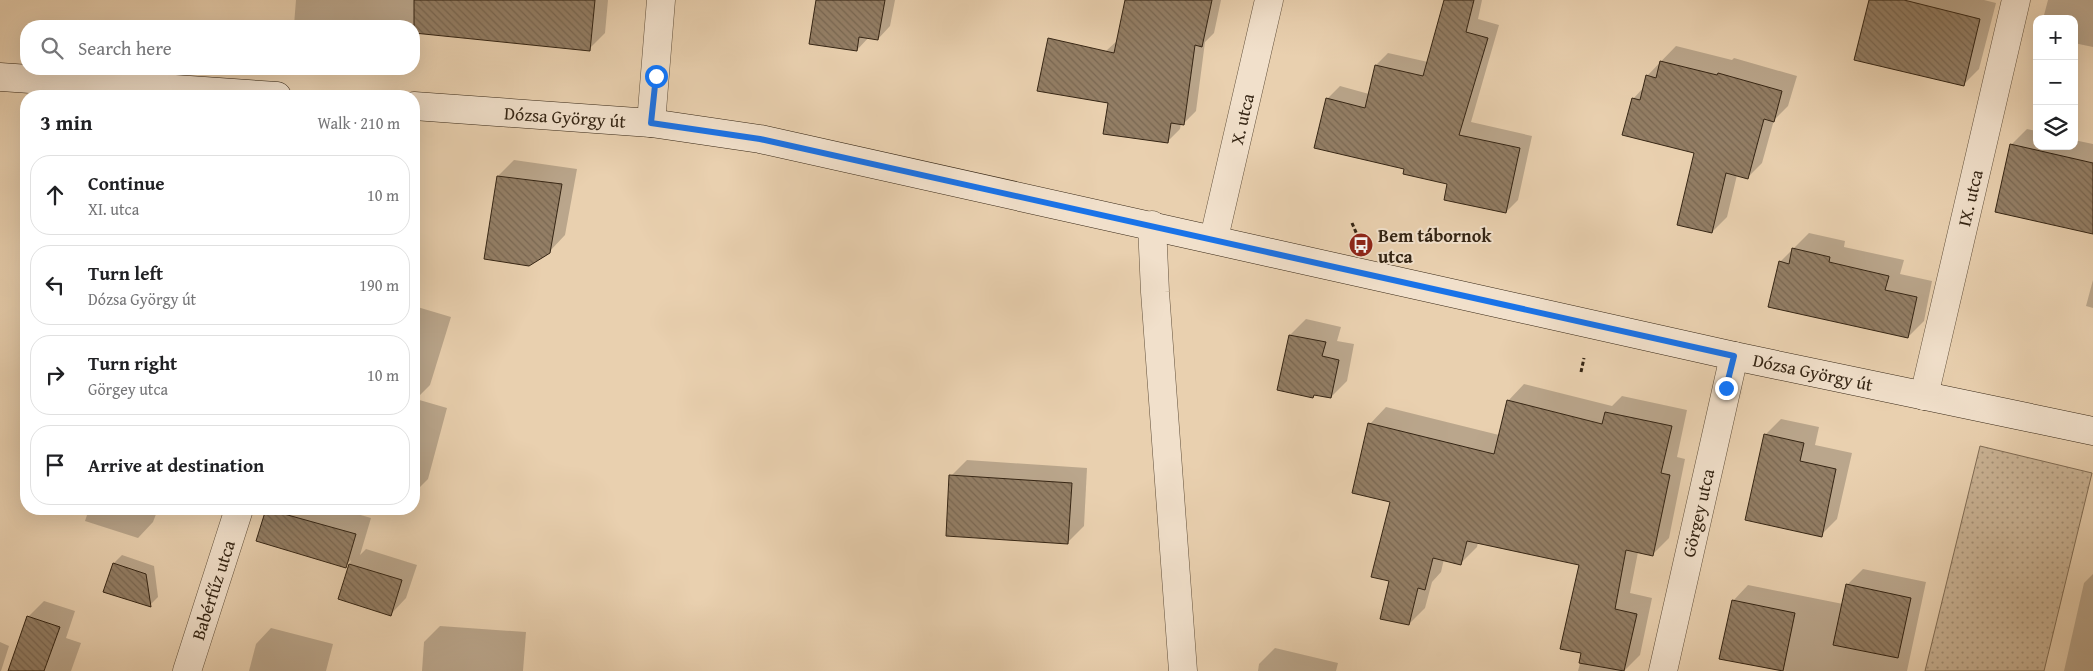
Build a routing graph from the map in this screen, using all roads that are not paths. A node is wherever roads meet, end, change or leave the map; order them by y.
1 (661, 0) edge
2 (1269, 0) edge
3 (2016, 0) edge
4 (0, 77) edge
5 (190, 90) edge
6 (420, 106) edge
7 (651, 123) junction
8 (1152, 225) junction
9 (1214, 238) junction
10 (1734, 356) junction
11 (1924, 396) junction
12 (2093, 431) edge
13 (237, 515) edge
14 (187, 671) edge
15 (1183, 671) edge
16 (1663, 671) edge

1 - 7 street
2 - 9 street, X. utca
3 - 11 street, IX. utca
4 - 5 street
6 - 7 street, Dózsa György út
7 - 8 street, Dózsa György út
8 - 9 street, Dózsa György út
8 - 15 street
9 - 10 street, Dózsa György út
10 - 11 street, Dózsa György út
10 - 16 street, Görgey utca
11 - 12 street, Dózsa György út
13 - 14 street, Babérfűz utca

